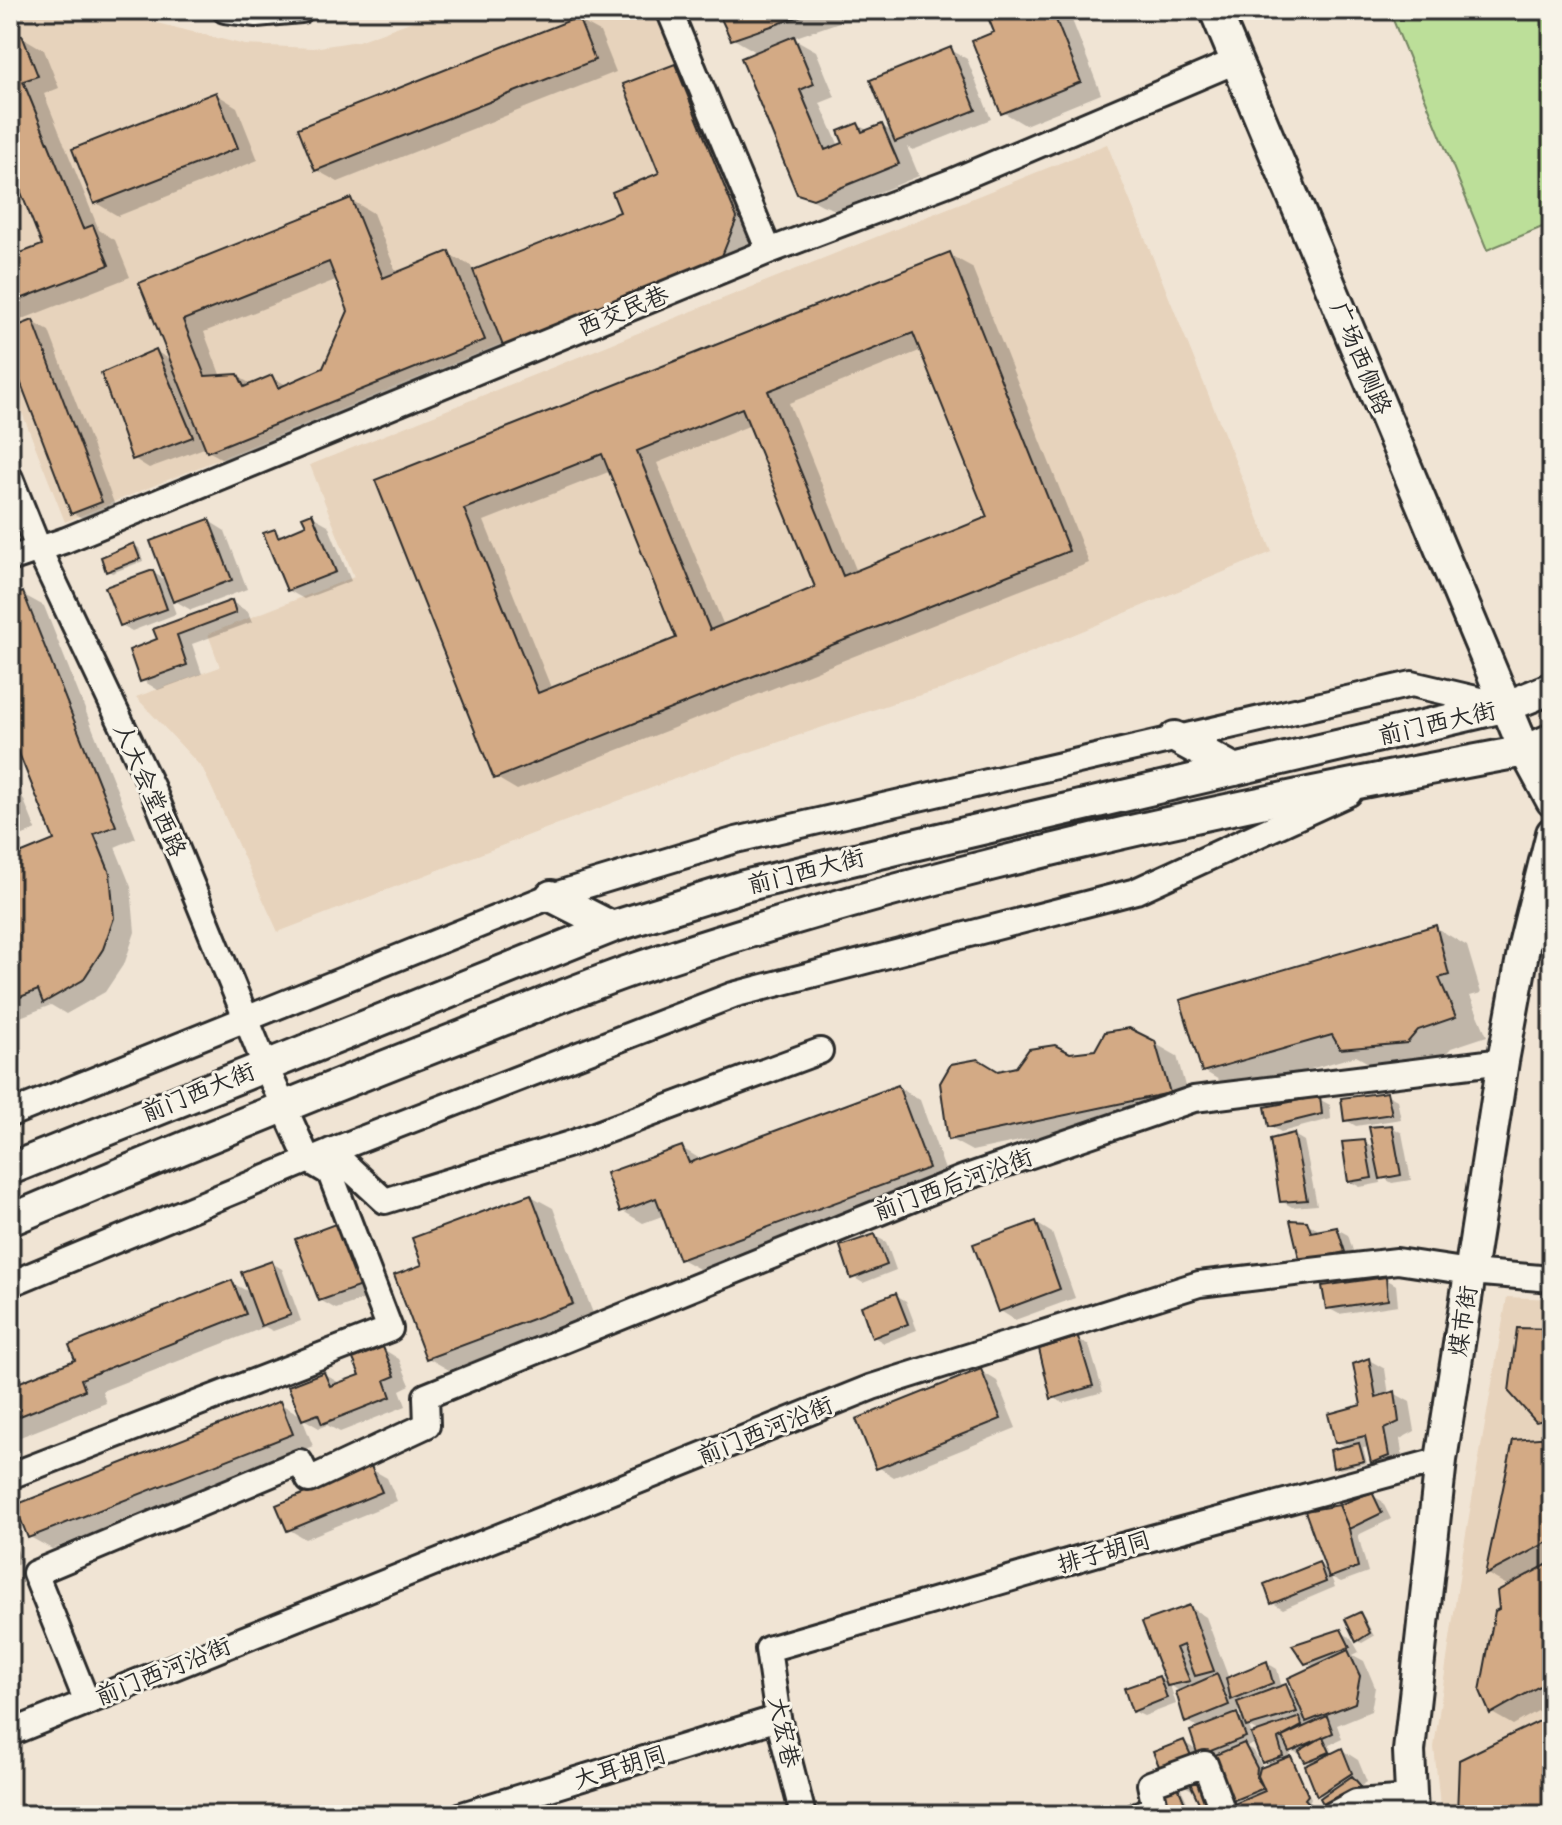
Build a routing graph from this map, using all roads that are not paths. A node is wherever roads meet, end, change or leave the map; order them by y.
1 (225, 10) edge
2 (301, 10) edge
3 (669, 10) edge
4 (1215, 10) edge
5 (1236, 61) junction
6 (769, 251) junction
7 (10, 478) edge
8 (39, 550) junction
9 (10, 559) edge
10 (1552, 688) edge
11 (1508, 706) junction
12 (1175, 737) junction
13 (1539, 745) edge
14 (1235, 770) junction
15 (1384, 777) junction
16 (1552, 801) edge
17 (1552, 833) edge
18 (551, 896) junction
19 (612, 927) junction
20 (245, 1017) junction
21 (820, 1051) dead end
22 (1503, 1061) junction
23 (265, 1065) junction
24 (284, 1106) junction
25 (10, 1114) edge
26 (320, 1156) junction
27 (10, 1169) edge
28 (10, 1220) edge
29 (1470, 1272) junction
30 (1552, 1279) edge
31 (10, 1284) edge
32 (1441, 1460) junction
33 (10, 1476) edge
34 (768, 1649) joint
35 (87, 1702) junction
36 (778, 1718) junction
37 (10, 1733) edge
38 (1411, 1807) edge
39 (462, 1815) edge
40 (803, 1815) edge
41 (1137, 1815) edge
42 (1224, 1815) edge
43 (1332, 1815) edge

1 - 2 street
3 - 6 street
4 - 5 main road, 广场西侧路
5 - 6 street, 西交民巷
5 - 11 main road, 广场西侧路
6 - 8 street, 西交民巷
7 - 8 street, 人大会堂西路
8 - 9 street, 西交民巷
8 - 20 street, 人大会堂西路
10 - 11 main road
11 - 12 street, 前门西大街
11 - 13 main road, 广场西侧路
11 - 14 main road, 前门西大街
12 - 14 main road
12 - 18 street, 前门西大街
13 - 15 main road, 前门西大街
13 - 16 main road, 广场西侧路
14 - 19 main road, 前门西大街
15 - 24 main road, 前门西大街
15 - 26 street, 前门西大街
17 - 22 main road, 煤市街
18 - 19 main road
18 - 20 street, 前门西大街
19 - 23 main road, 前门西大街
20 - 23 street, 人大会堂西路
20 - 25 street, 前门西大街
21 - 26 street
22 - 29 main road, 煤市街
22 - 35 street, 前门西后河沿街
23 - 24 street, 人大会堂西路
23 - 27 main road, 前门西大街
24 - 26 street, 人大会堂西路
24 - 28 main road, 前门西大街
26 - 31 street, 前门西大街
26 - 33 street
29 - 30 street, 前门西河沿街
29 - 32 main road, 煤市街
29 - 35 street, 前门西河沿街
32 - 34 street, 排子胡同
32 - 38 main road, 煤市街
34 - 36 street, 大宏巷
35 - 37 street, 前门西河沿街
36 - 39 street, 大耳胡同
36 - 40 street, 大宏巷
38 - 43 street
41 - 42 street

